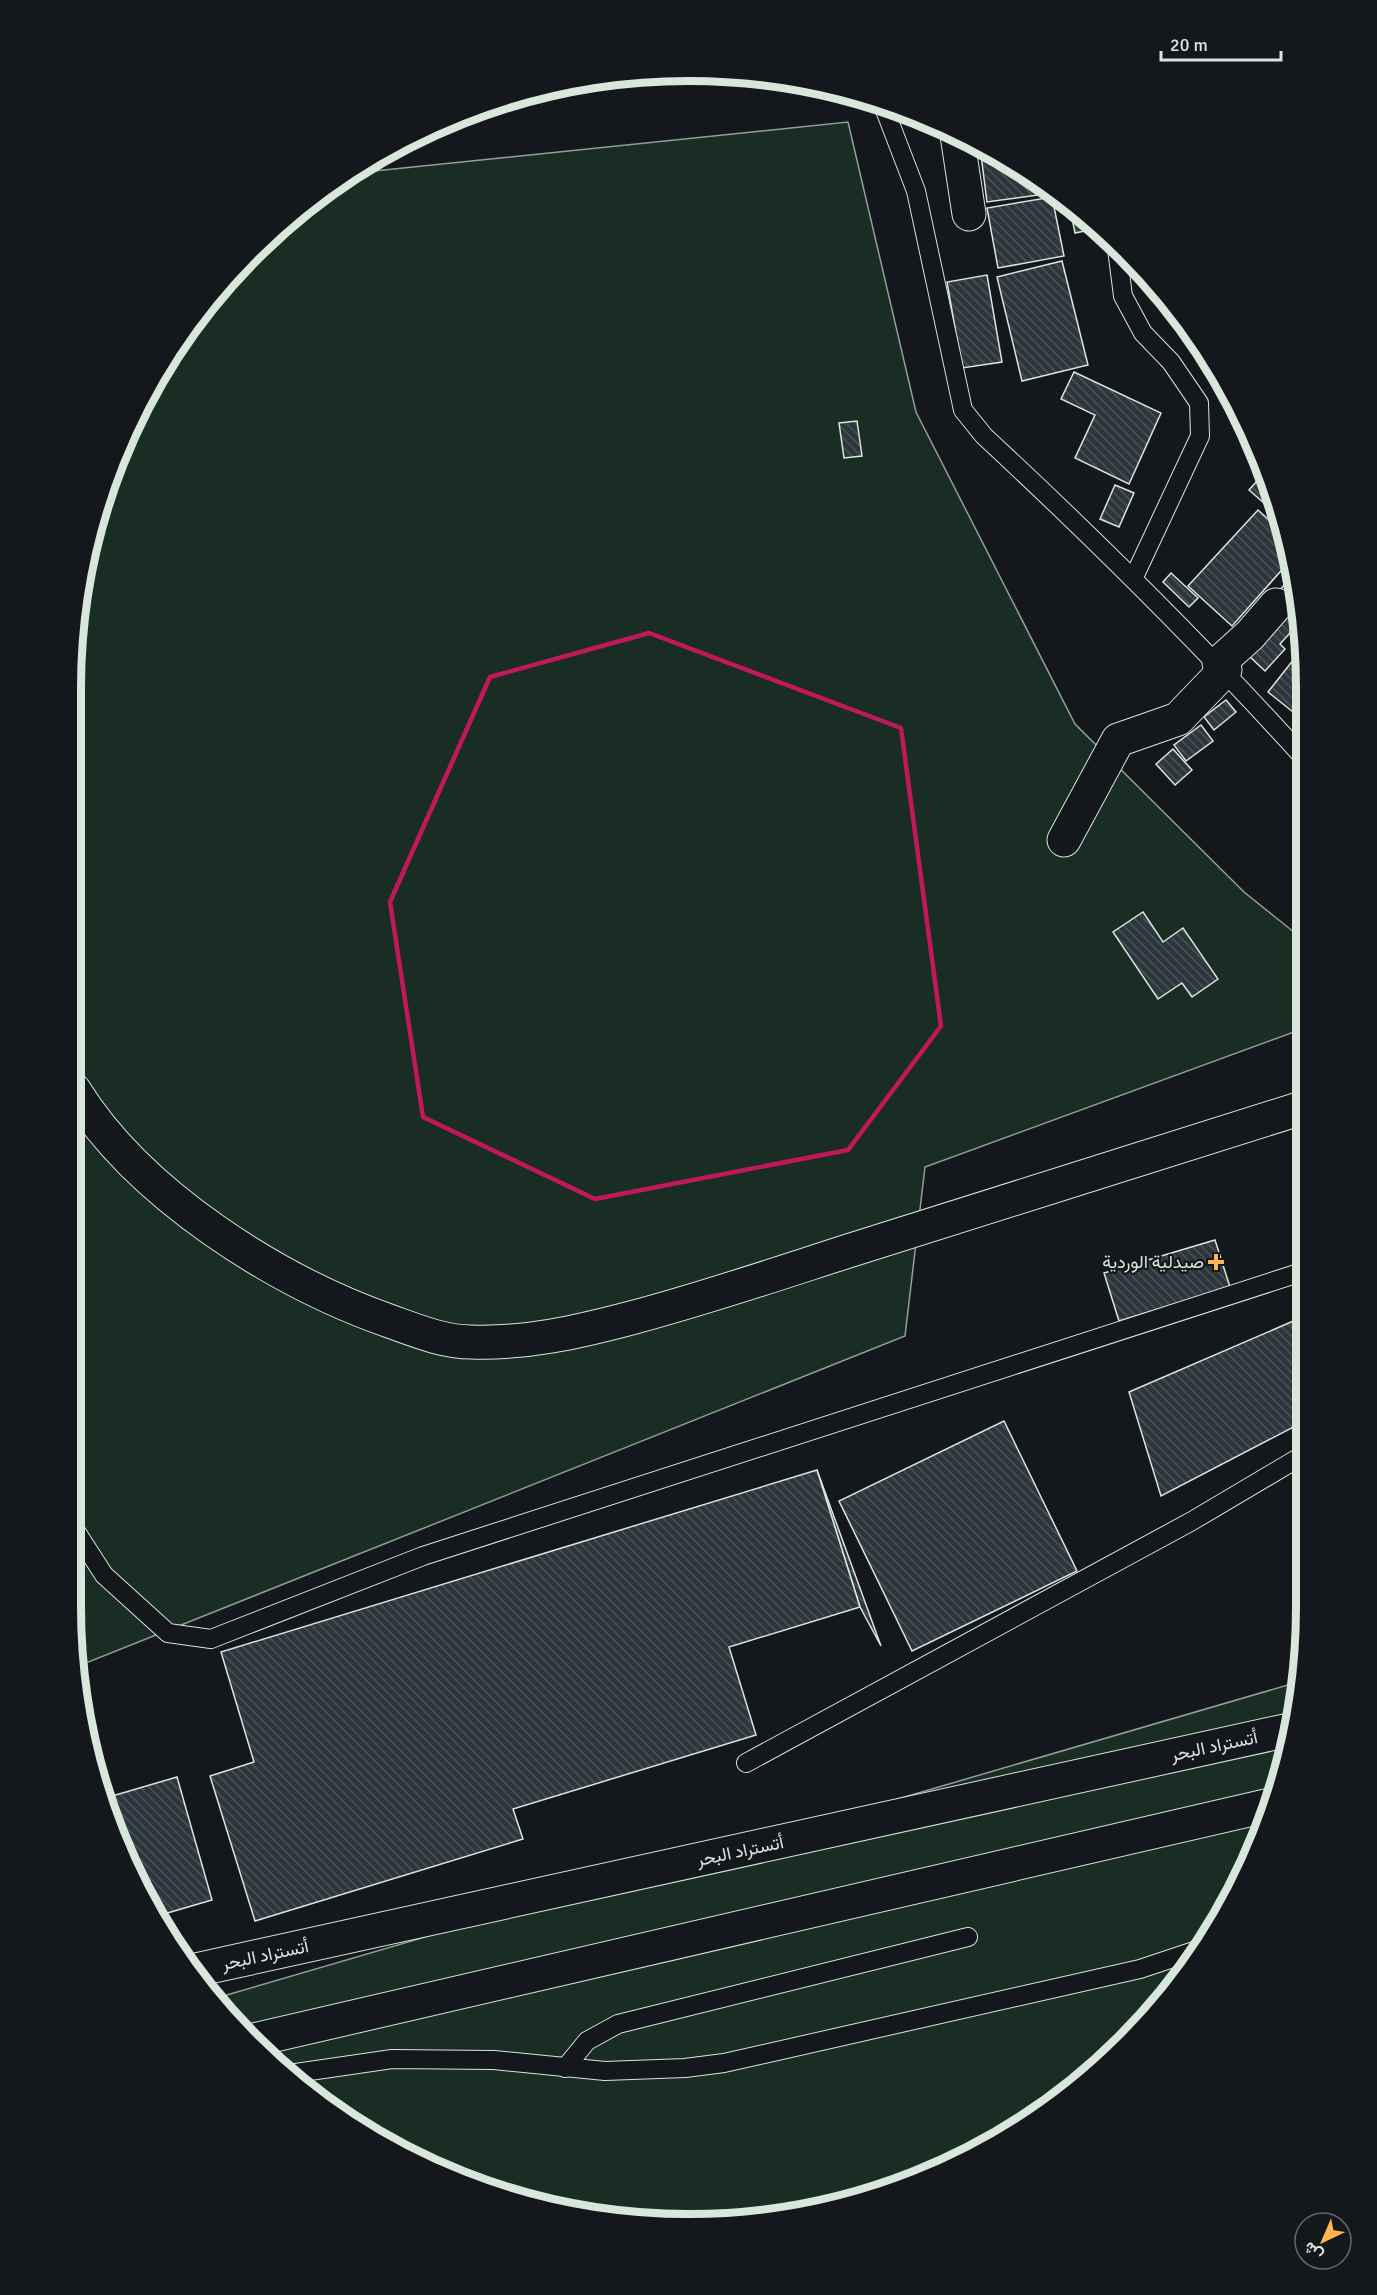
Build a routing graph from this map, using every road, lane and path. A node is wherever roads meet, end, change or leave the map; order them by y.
1 (886, 114) edge
2 (958, 145) edge
3 (969, 214) dead end
4 (1118, 259) edge
5 (1134, 577) junction
6 (1276, 604) dead end
7 (1222, 667) junction
8 (1296, 749) edge
9 (1064, 840) dead end
10 (81, 1100) edge
11 (1296, 1110) edge
12 (1296, 1274) edge
13 (1296, 1459) edge
14 (81, 1539) edge
15 (1283, 1731) edge
16 (746, 1763) dead end
17 (1262, 1807) edge
18 (968, 1937) dead end
19 (1187, 1953) edge
20 (202, 1969) edge
21 (261, 2038) edge
22 (565, 2068) junction
23 (300, 2072) edge

1 - 5 lane
2 - 3 main road
4 - 5 lane
5 - 7 lane
6 - 7 main road
7 - 8 lane
7 - 9 main road
10 - 11 main road
12 - 14 lane
13 - 16 lane
15 - 20 main road, أتستراد البحر
17 - 21 main road
18 - 22 lane
19 - 22 lane
22 - 23 lane

